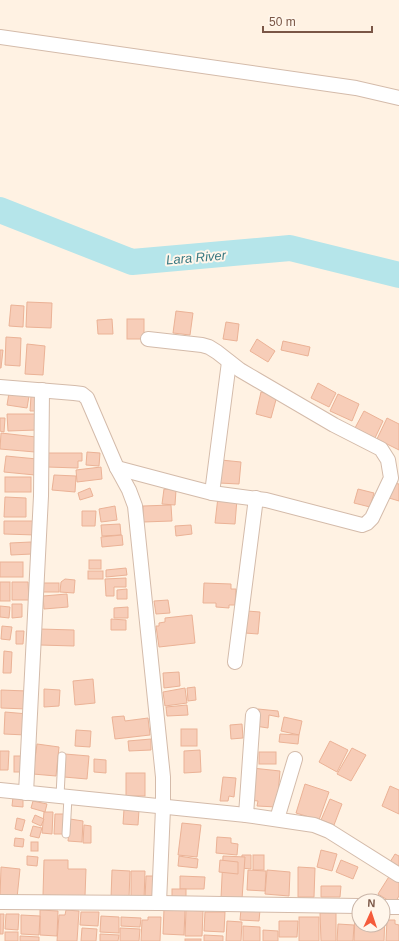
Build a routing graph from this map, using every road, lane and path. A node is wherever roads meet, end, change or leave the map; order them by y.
1 (0, 37) edge
2 (399, 98) edge
3 (148, 339) dead end
4 (229, 362) junction
5 (0, 387) edge
6 (42, 390) junction
7 (117, 468) junction
8 (212, 492) junction
9 (256, 498) junction
10 (235, 662) dead end
11 (253, 715) dead end
12 (62, 756) dead end
13 (295, 760) dead end
14 (0, 790) edge
15 (26, 793) junction
16 (64, 797) junction
17 (163, 808) junction
18 (246, 816) junction
19 (277, 819) junction
20 (66, 834) dead end
21 (399, 875) edge
22 (0, 902) edge
23 (159, 903) junction
24 (351, 906) edge

1 - 2 street
3 - 4 street
4 - 8 street
4 - 9 street
5 - 6 street
6 - 7 street
6 - 15 street
7 - 8 street
7 - 17 street
8 - 9 street
9 - 10 street
11 - 18 street
12 - 16 lane
13 - 19 street
14 - 15 street
15 - 16 street
16 - 17 street
16 - 20 lane
17 - 18 street
17 - 23 street
18 - 19 street
19 - 21 street
22 - 23 street
23 - 24 street

